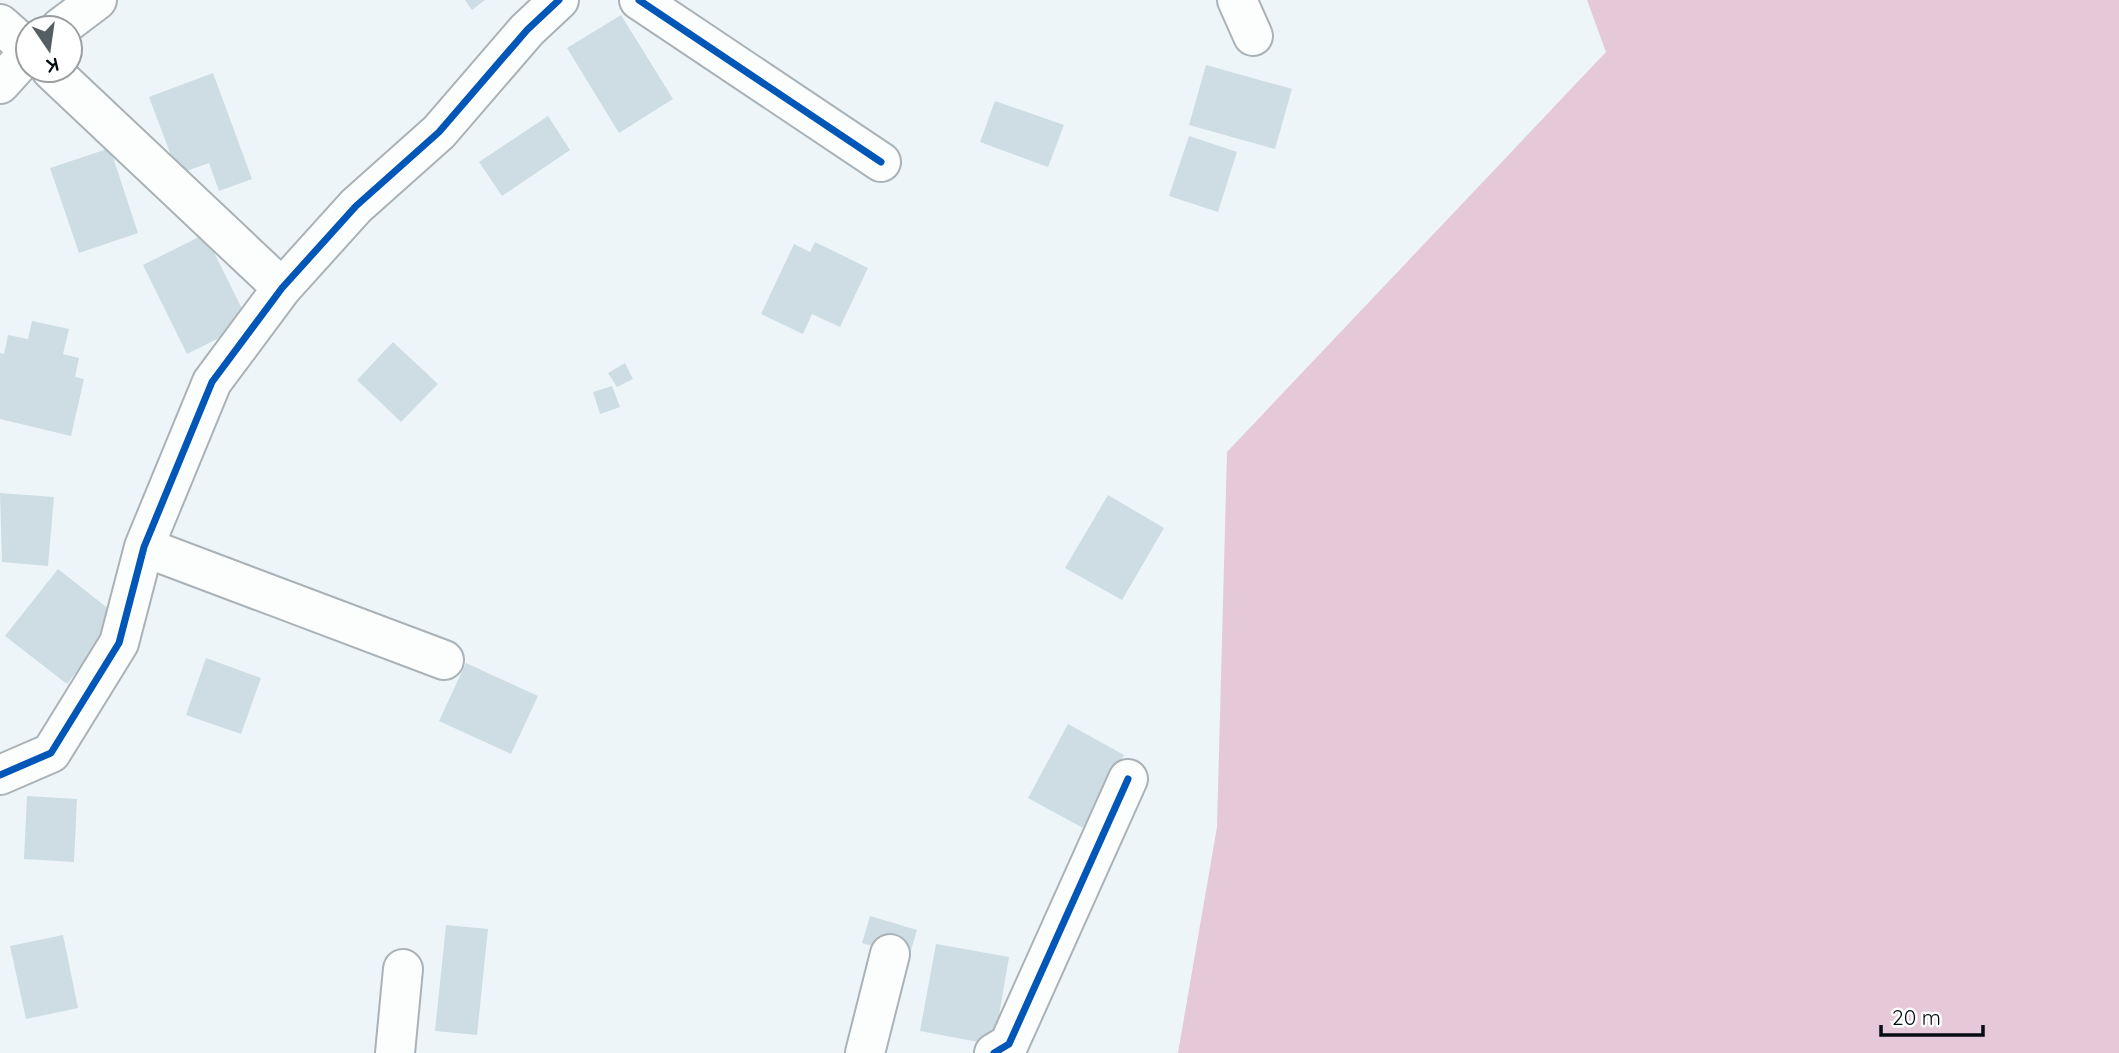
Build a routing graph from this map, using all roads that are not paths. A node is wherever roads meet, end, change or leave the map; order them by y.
1 (97, 0) edge
2 (559, 0) edge
3 (639, 0) edge
4 (1237, 0) edge
5 (78, 14) edge
6 (0, 24) edge
7 (1253, 36) dead end
8 (14, 38) edge
9 (14, 67) edge
10 (0, 83) edge
11 (66, 84) edge
12 (881, 162) dead end
13 (282, 289) junction
14 (144, 547) junction
15 (444, 660) dead end
16 (0, 775) edge
17 (1128, 779) dead end
18 (890, 954) dead end
19 (403, 969) dead end
20 (867, 1052) edge
21 (395, 1053) edge
22 (994, 1053) edge

1 - 5 street
2 - 13 street
3 - 12 street
4 - 7 street
6 - 8 street
9 - 10 street
11 - 13 street
13 - 14 street
14 - 15 street
14 - 16 street
17 - 22 street
18 - 20 street
19 - 21 street

